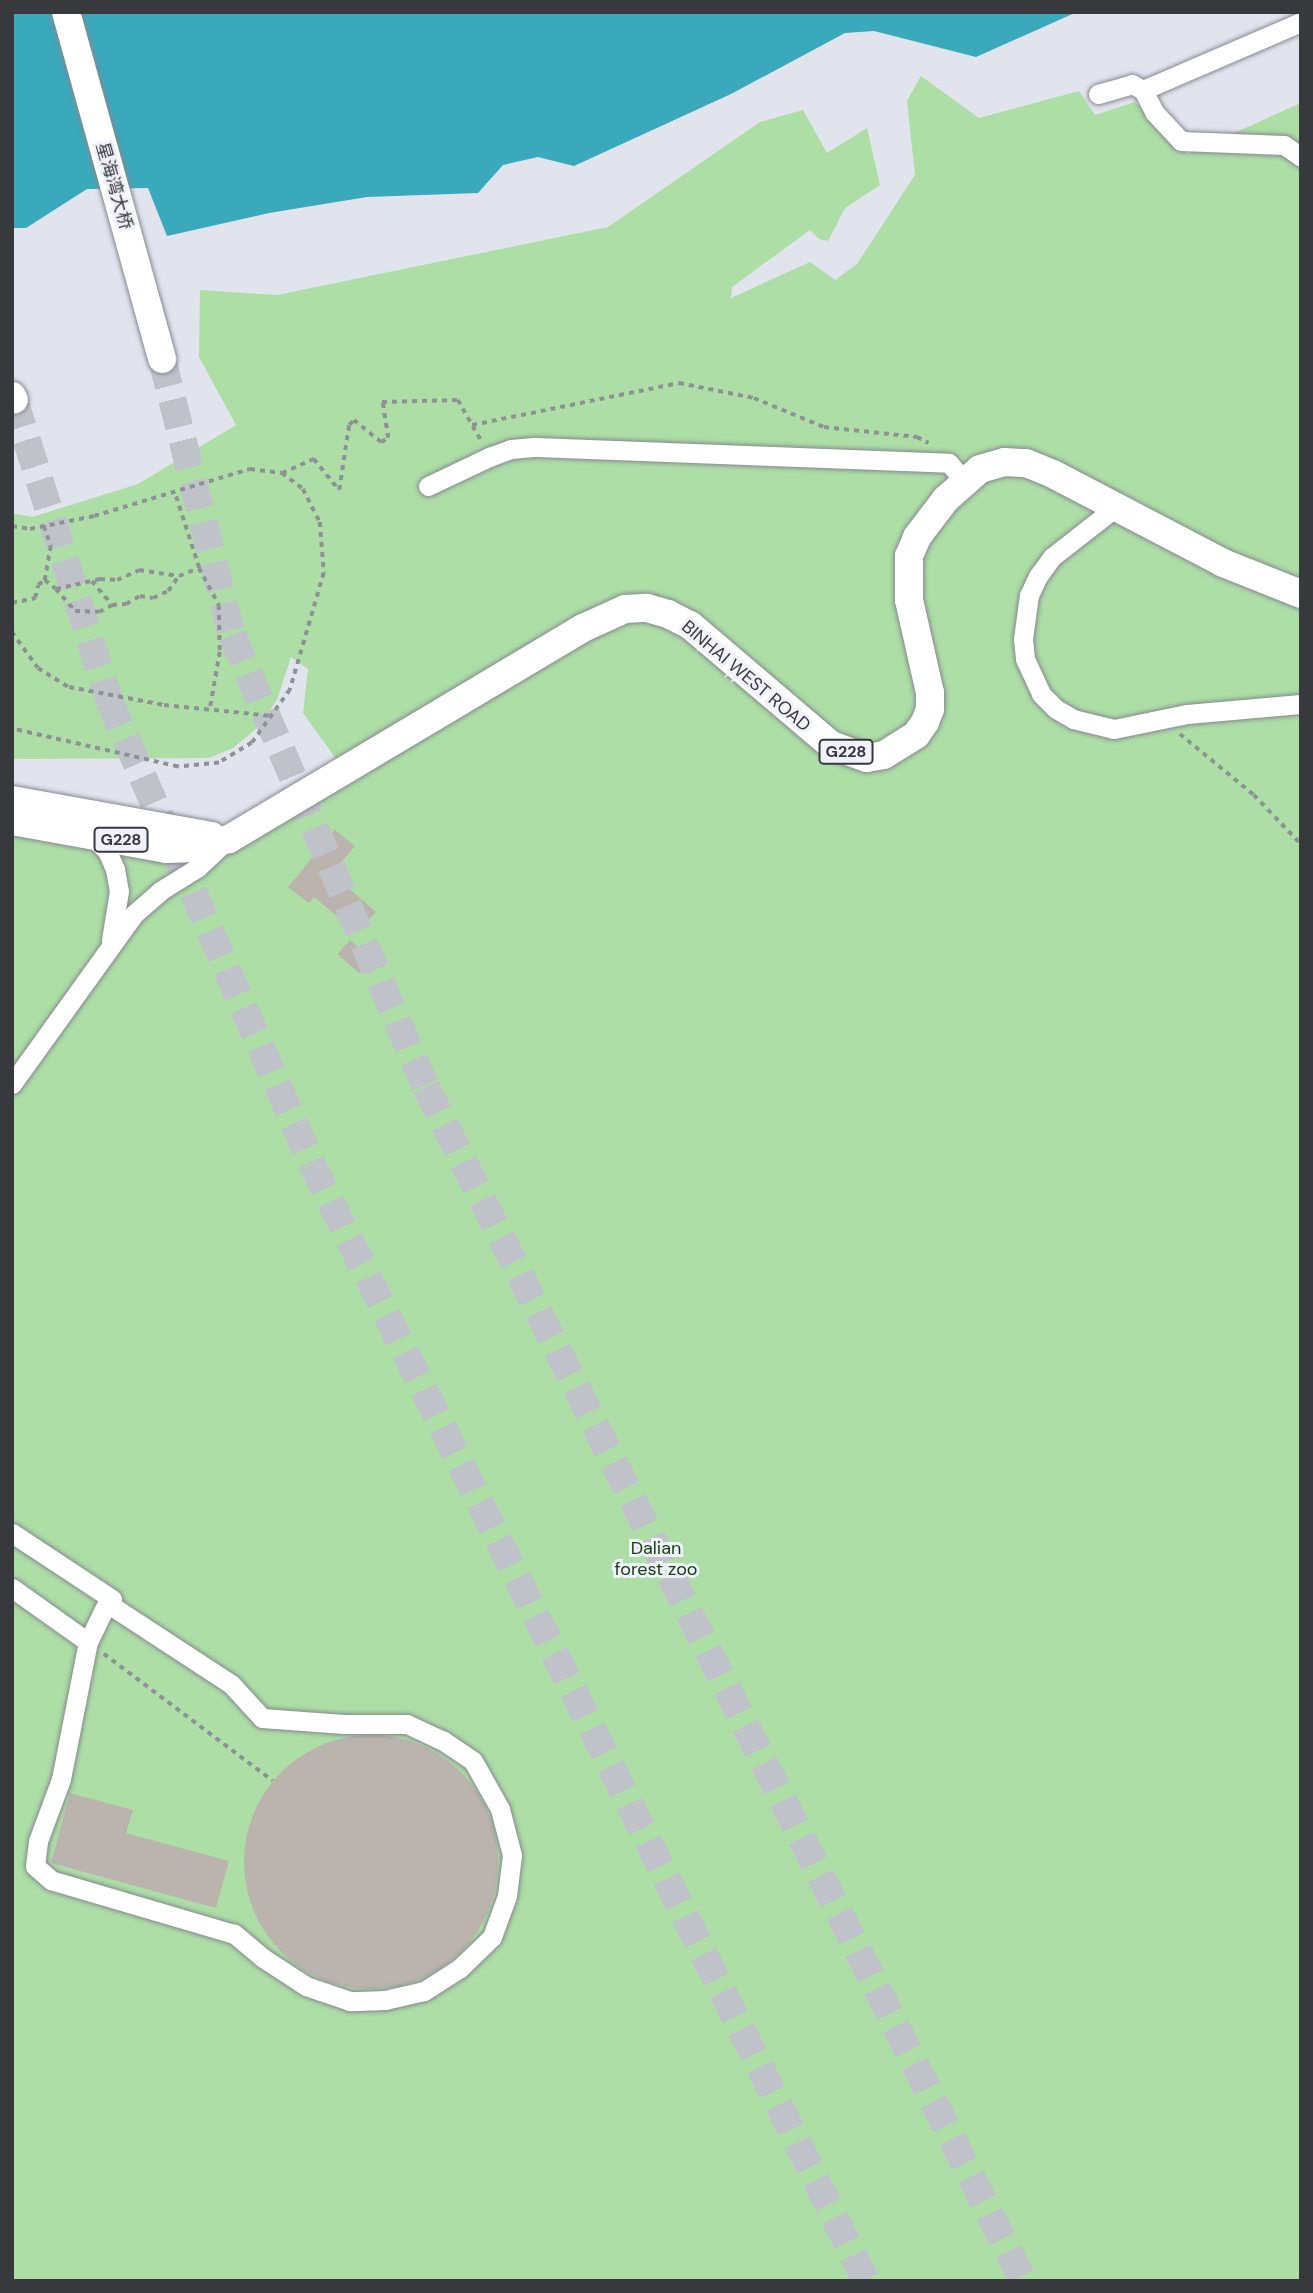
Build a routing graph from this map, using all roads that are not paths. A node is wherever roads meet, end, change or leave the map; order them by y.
1 (66, 12) edge
2 (1301, 22) edge
3 (1143, 90) junction
4 (1098, 94) dead end
5 (1301, 157) edge
6 (162, 359) tunnel mouth
7 (957, 472) junction
8 (428, 486) dead end
9 (1116, 507) junction
10 (1301, 594) edge
11 (1301, 704) edge
12 (12, 800) edge
13 (12, 821) edge
14 (92, 835) junction
15 (229, 838) junction
16 (110, 948) junction
17 (12, 1084) edge
18 (12, 1533) edge
19 (12, 1588) edge
20 (112, 1599) dead end
21 (88, 1642) junction

1 - 6 highway, 星海湾大桥
2 - 3 street
3 - 4 street
3 - 5 street
7 - 8 street
7 - 9 highway, BINHAI WEST ROAD / G228
7 - 15 highway, BINHAI WEST ROAD / G228
9 - 10 highway, BINHAI WEST ROAD / G228
9 - 11 street
12 - 15 highway, G228
13 - 14 highway, BINHAI WEST ROAD / G228
14 - 15 highway, BINHAI WEST ROAD / G228
14 - 16 street
15 - 16 street
16 - 17 street
18 - 20 street
19 - 21 street
21 - 21 street

